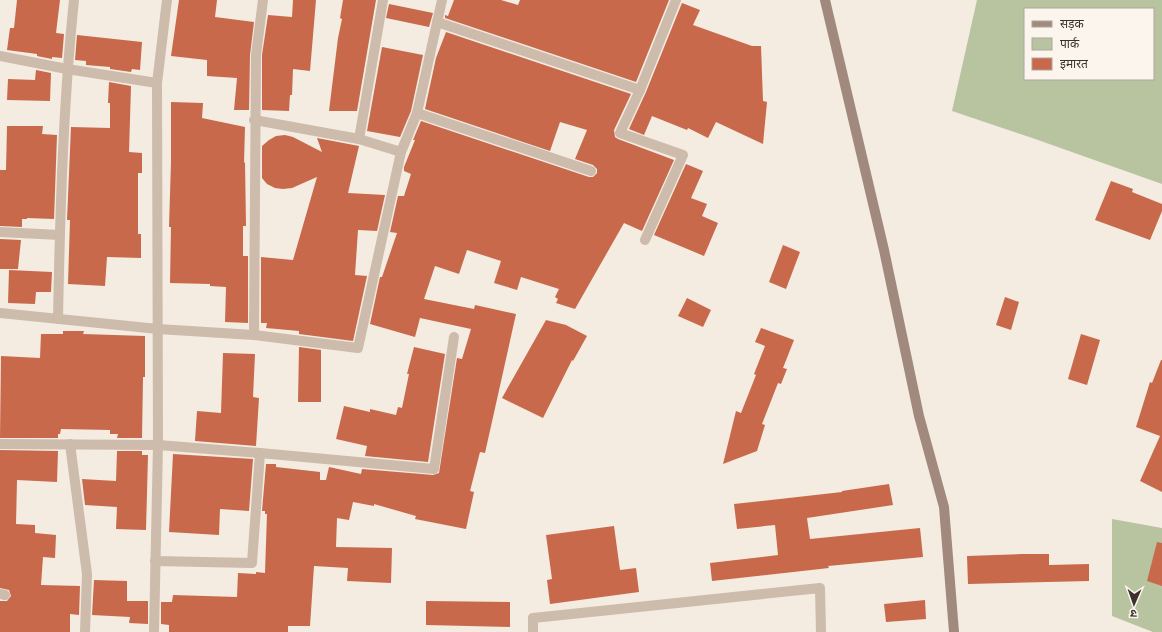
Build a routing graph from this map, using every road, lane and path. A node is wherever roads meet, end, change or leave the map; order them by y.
1 (74, 0) edge
2 (167, 0) edge
3 (263, 0) edge
4 (383, 0) edge
5 (442, 0) edge
6 (676, 0) edge
7 (825, 0) edge
8 (437, 22) junction
9 (0, 56) edge
10 (67, 69) junction
11 (157, 83) junction
12 (640, 90) junction
13 (417, 113) junction
14 (254, 120) junction
15 (359, 139) junction
16 (401, 152) junction
17 (591, 171) dead end
18 (0, 232) edge
19 (60, 235) junction
20 (645, 240) dead end
21 (0, 313) edge
22 (58, 319) junction
23 (158, 329) junction
24 (254, 335) junction
25 (454, 337) dead end
26 (0, 444) edge
27 (70, 444) junction
28 (158, 445) junction
29 (260, 453) junction
30 (155, 561) junction
31 (85, 632) edge
32 (154, 632) edge
33 (533, 632) edge
34 (821, 632) edge
35 (954, 632) edge

1 - 10 street
2 - 11 street
3 - 14 street
4 - 15 street
5 - 8 street
6 - 12 street
7 - 35 main road
8 - 12 street
8 - 13 street
9 - 10 street
10 - 11 street
10 - 19 street
11 - 23 street
12 - 20 street
13 - 16 street
13 - 17 street
14 - 15 street
14 - 24 street
15 - 16 street
16 - 24 street
18 - 19 street
19 - 22 street
21 - 22 street
22 - 23 street
23 - 24 street
23 - 28 street
25 - 29 street
26 - 27 street
27 - 28 street
27 - 31 street
28 - 29 street
28 - 30 street
29 - 30 street
30 - 32 street
33 - 34 street

